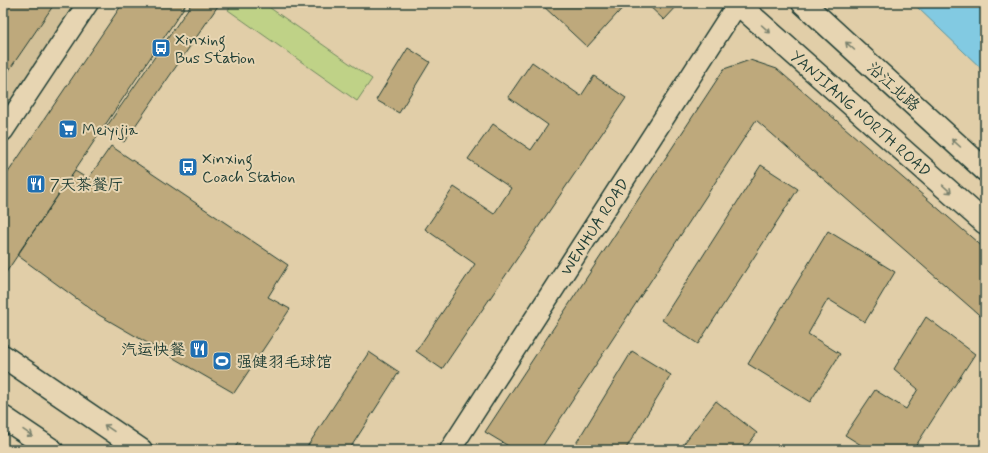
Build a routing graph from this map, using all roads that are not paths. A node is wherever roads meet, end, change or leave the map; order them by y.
1 (88, 3) edge
2 (738, 3) edge
3 (803, 3) edge
4 (3, 131) edge
5 (985, 170) edge
6 (985, 223) edge
7 (3, 356) edge
8 (3, 417) edge
9 (52, 450) edge
10 (141, 450) edge
11 (450, 450) edge

1 - 4 street
2 -> 6 main road, YANJIANG NORTH ROAD
2 - 11 street, WENHUA ROAD
5 -> 3 main road, 沿江北路
10 -> 7 main road
8 -> 9 main road

